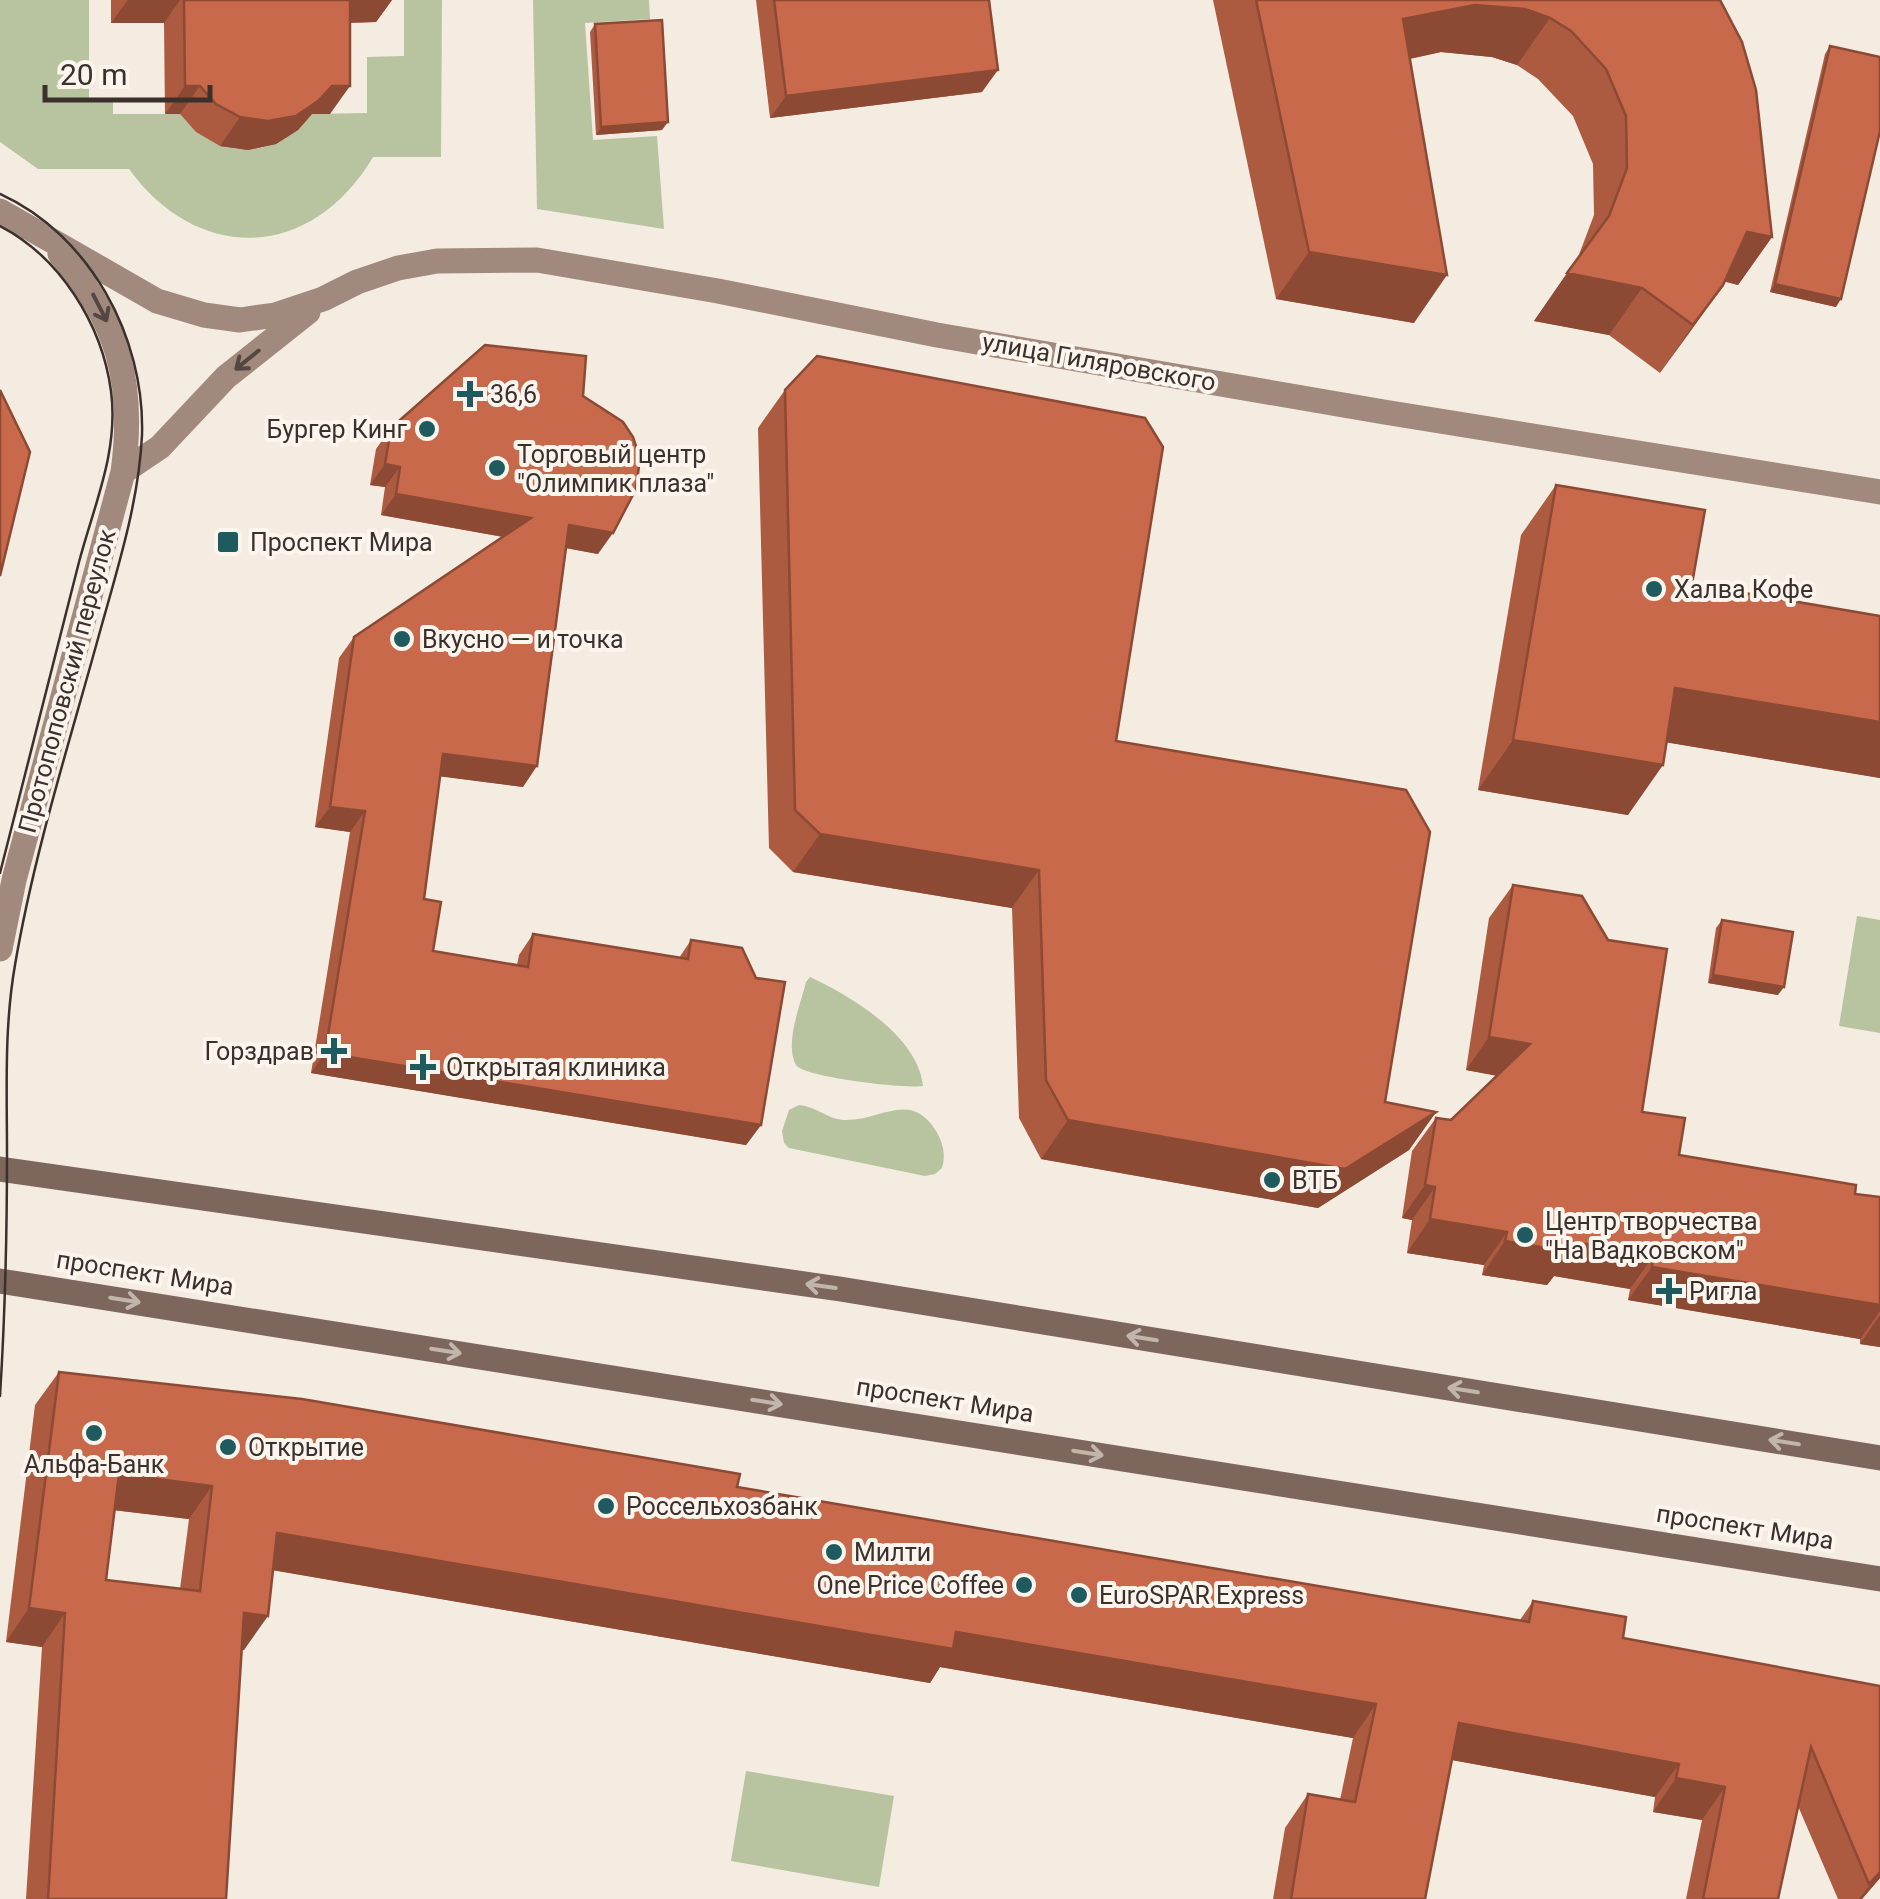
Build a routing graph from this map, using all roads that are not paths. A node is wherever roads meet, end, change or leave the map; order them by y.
1 (0, 210) edge
2 (38, 234) junction
3 (324, 299) junction
4 (123, 472) junction
5 (1880, 492) edge
6 (0, 949) edge
7 (0, 1169) edge
8 (0, 1281) edge
9 (1880, 1458) edge
10 (1880, 1580) edge

1 - 2 street, улица Гиляровского
2 - 3 street, улица Гиляровского
2 -> 4 street, улица Гиляровского
3 -> 4 street, улица Гиляровского
3 - 5 street, улица Гиляровского
4 - 6 street, Протопоповский переулок
9 -> 7 main road
8 -> 10 main road, проспект Мира

